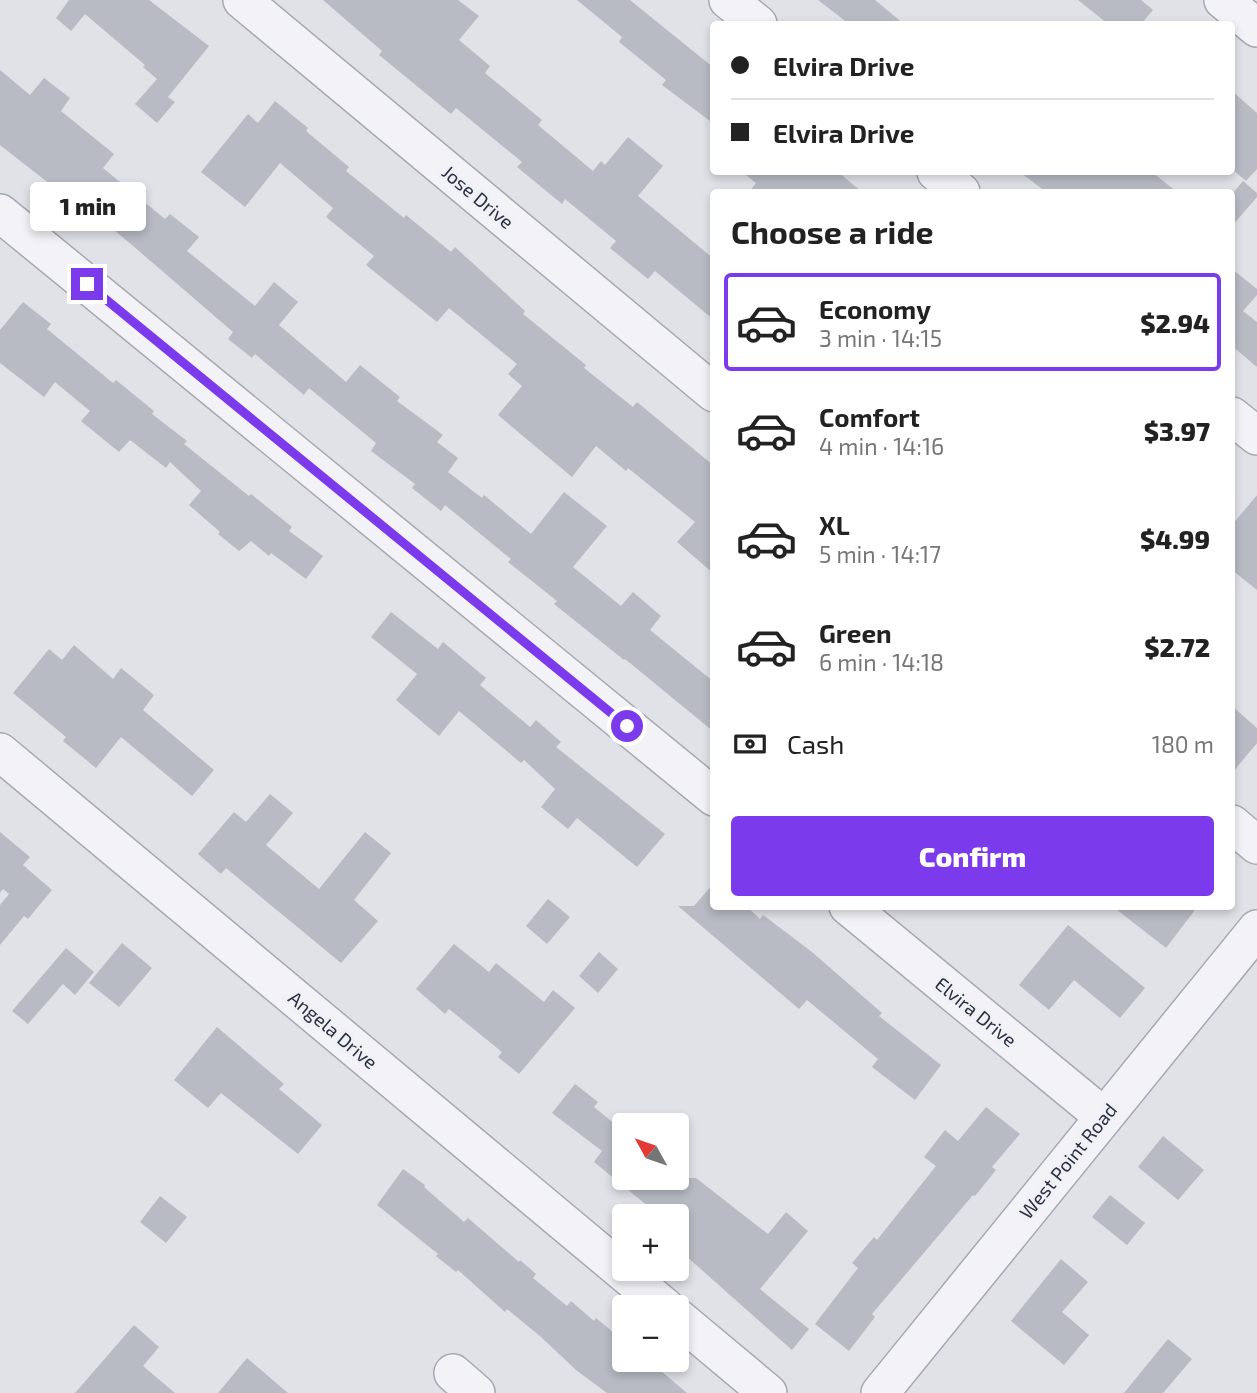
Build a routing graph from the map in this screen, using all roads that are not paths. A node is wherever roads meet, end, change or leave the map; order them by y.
1 (242, 0) edge
2 (728, 0) edge
3 (1223, 0) edge
4 (754, 21) edge
5 (1257, 28) edge
6 (940, 175) edge
7 (957, 189) edge
8 (0, 213) edge
9 (710, 390) edge
10 (1235, 418) edge
11 (1257, 436) edge
12 (0, 752) edge
13 (710, 794) edge
14 (1235, 827) edge
15 (1257, 845) edge
16 (853, 910) edge
17 (1257, 929) edge
18 (1104, 1116) junction
19 (651, 1295) edge
20 (689, 1327) edge
21 (768, 1393) edge
22 (880, 1393) edge

1 - 9 street, Jose Drive
2 - 4 street
3 - 5 street
6 - 7 street
8 - 13 street
10 - 11 street
12 - 19 street, Angela Drive
14 - 15 street
16 - 18 street, Elvira Drive
17 - 18 street, West Point Road
18 - 22 street, West Point Road
20 - 21 street

